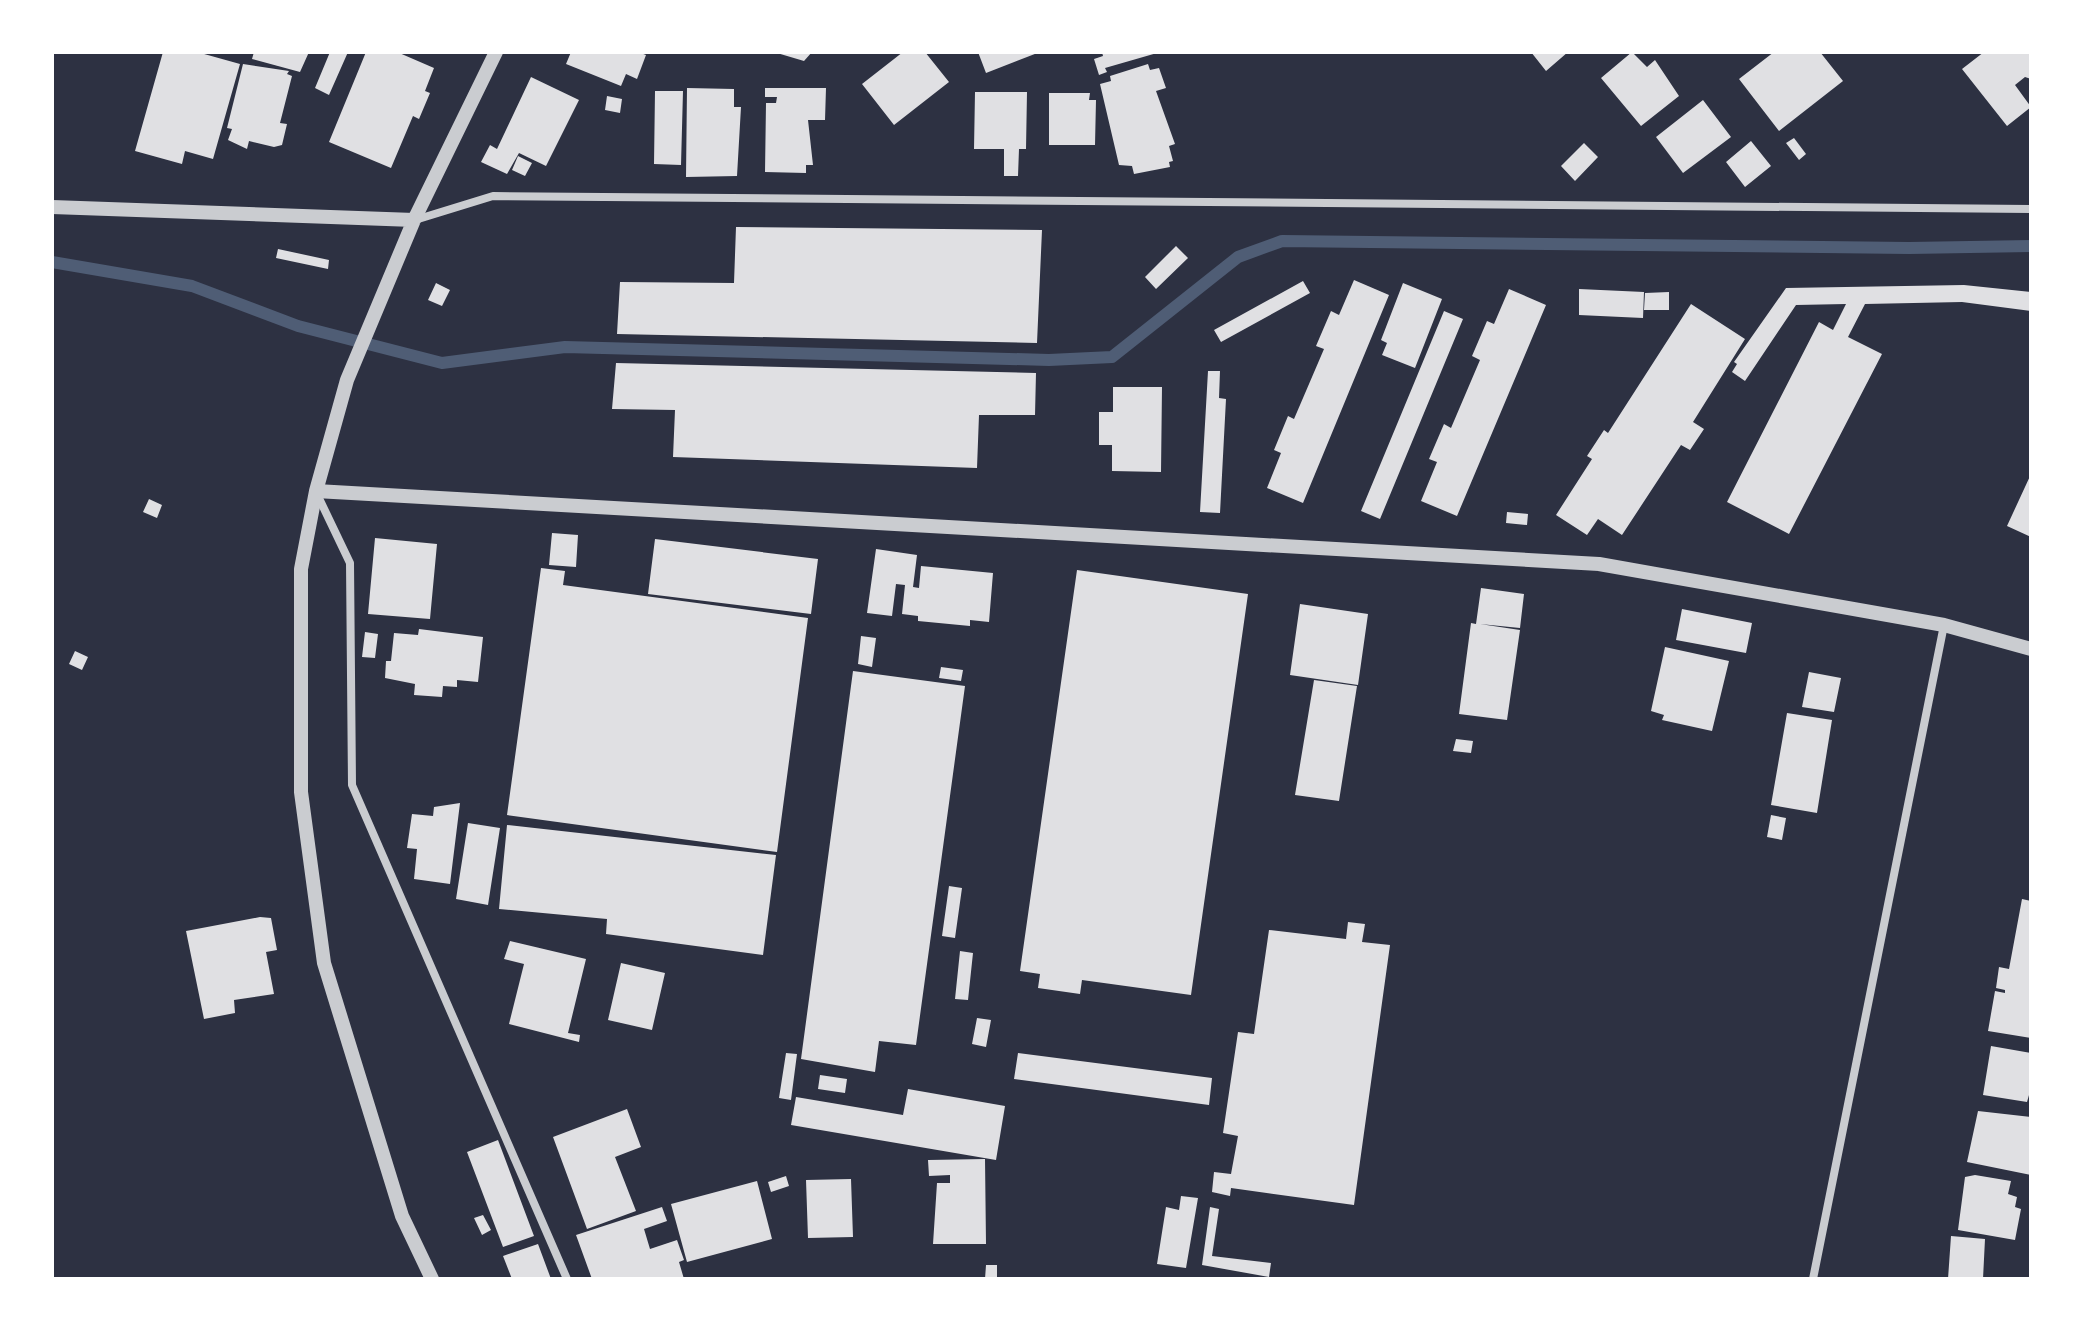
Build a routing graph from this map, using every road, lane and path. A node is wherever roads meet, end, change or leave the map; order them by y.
1 (496, 52) edge
2 (52, 207) edge
3 (2031, 209) edge
4 (414, 220) junction
5 (316, 491) junction
6 (1944, 625) junction
7 (2031, 649) edge
8 (432, 1279) edge
9 (567, 1279) edge
10 (1813, 1279) edge

1 - 4 street
2 - 4 street
3 - 4 street
4 - 5 street
5 - 6 street
5 - 8 street
5 - 9 street
6 - 7 street
6 - 10 street

